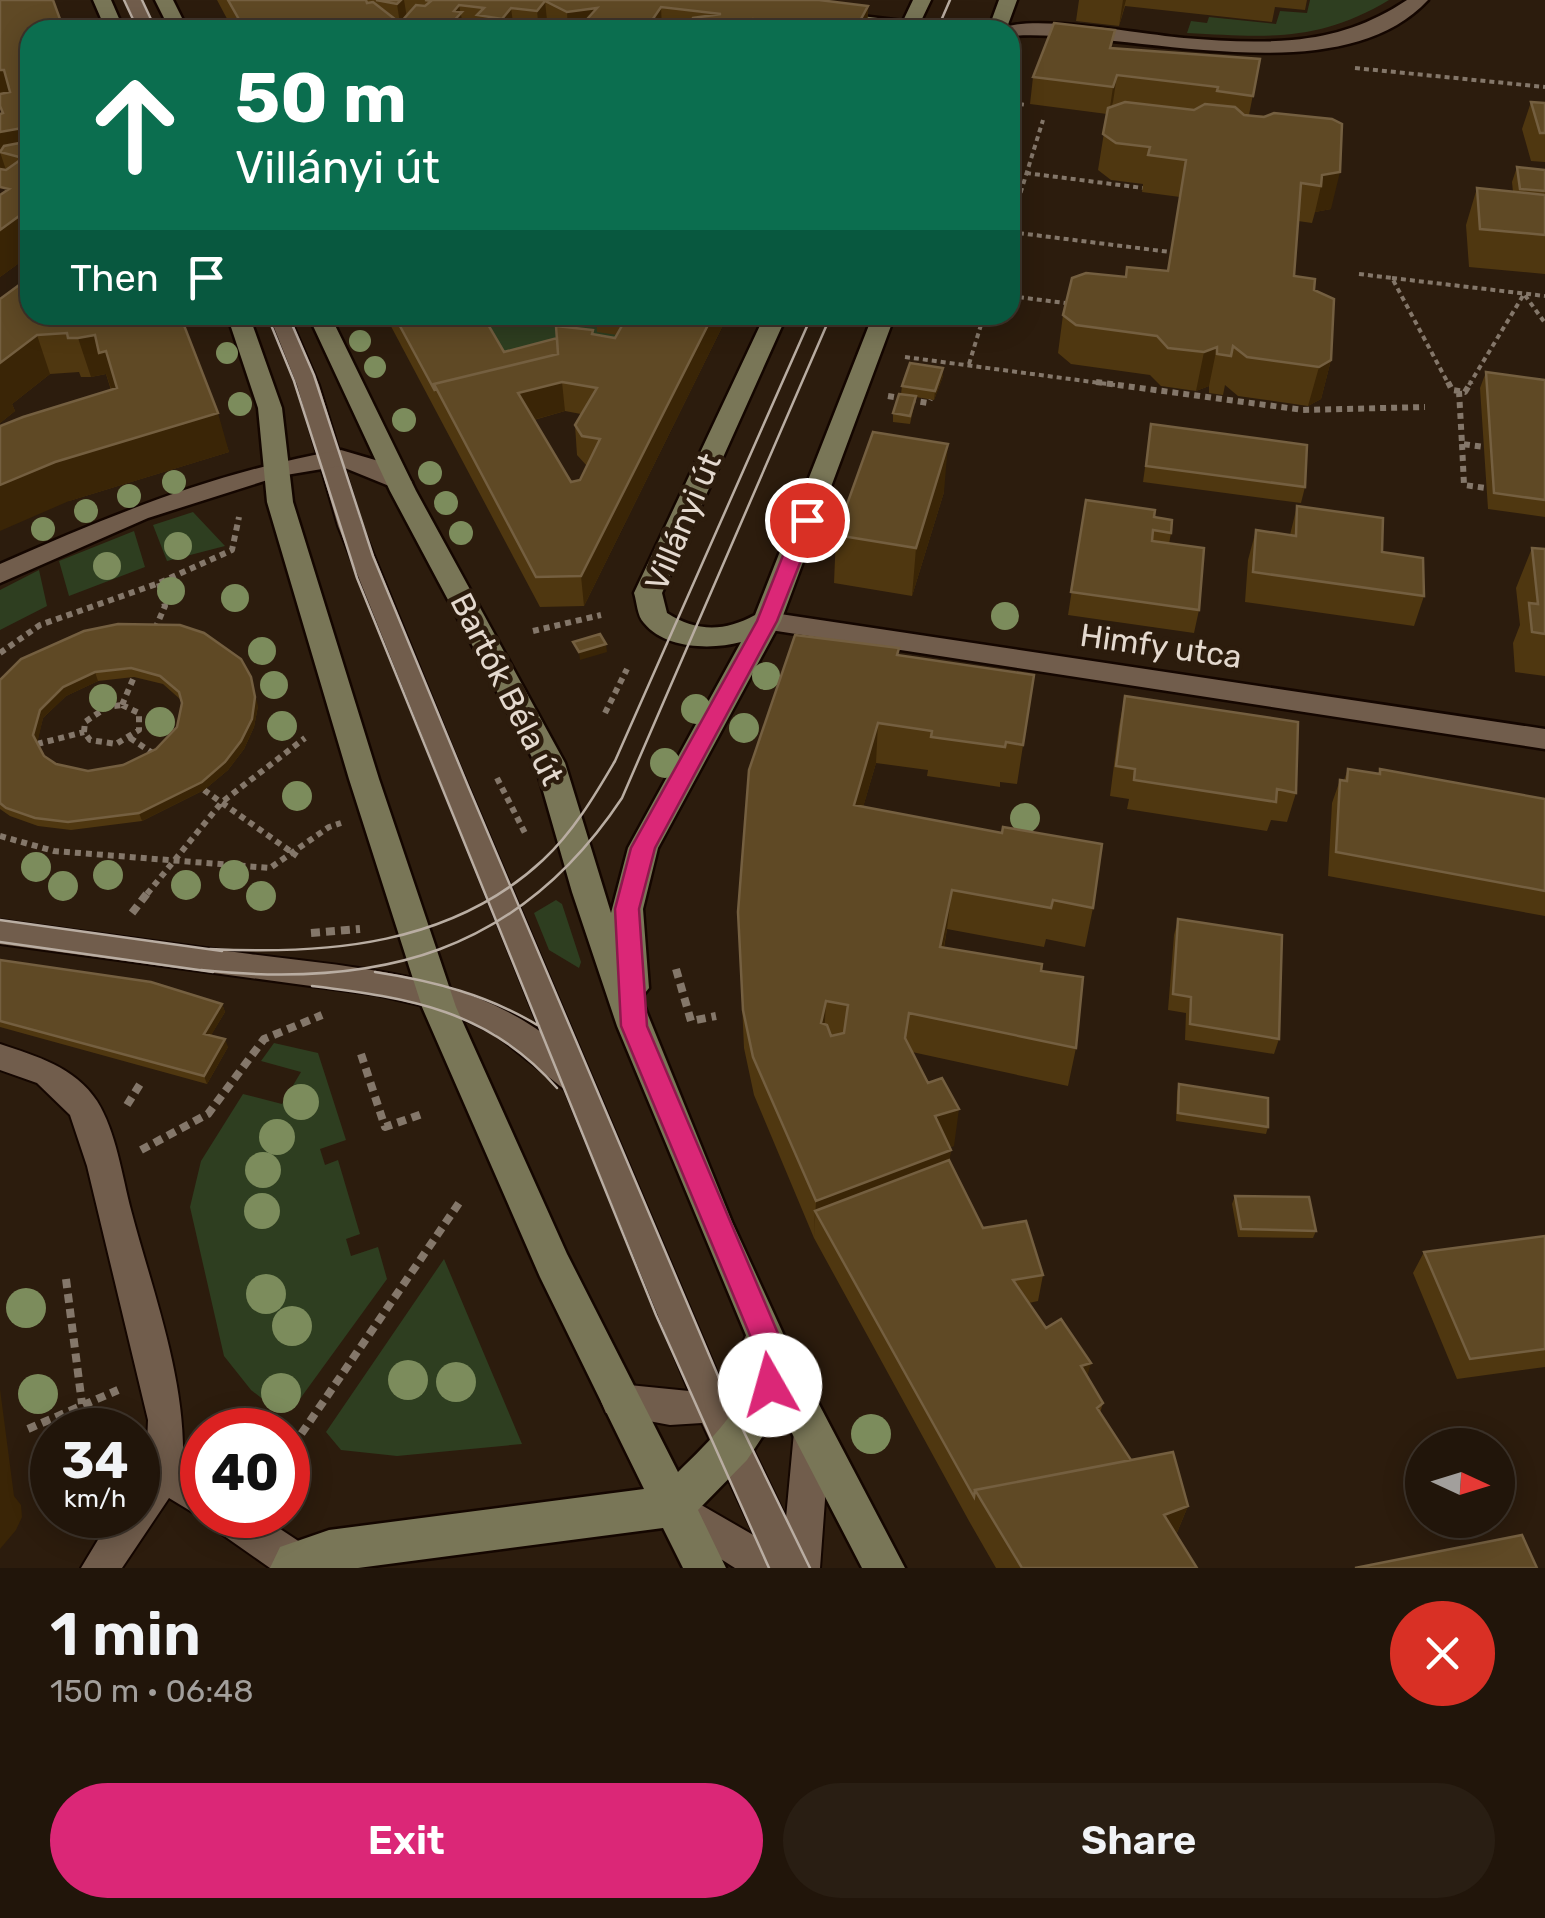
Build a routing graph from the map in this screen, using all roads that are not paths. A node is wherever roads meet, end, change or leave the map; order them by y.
1 (1419, 0) edge
2 (806, 14) edge
3 (850, 20) edge
4 (1020, 29) edge
5 (241, 325) edge
6 (283, 325) edge
7 (324, 325) edge
8 (771, 325) edge
9 (880, 325) edge
10 (330, 459) junction
11 (276, 468) junction
12 (400, 482) junction
13 (0, 574) edge
14 (767, 621) junction
15 (1545, 739) edge
16 (0, 932) edge
17 (435, 994) junction
18 (634, 1026) junction
19 (0, 1057) edge
20 (584, 1100) junction
21 (770, 1350) junction
22 (619, 1400) junction
23 (713, 1406) junction
24 (812, 1432) junction
25 (733, 1446) junction
26 (164, 1473) junction
27 (160, 1479) edge
28 (180, 1484) edge
29 (672, 1506) junction
30 (120, 1538) edge
31 (257, 1538) edge
32 (293, 1565) edge
33 (100, 1568) edge
34 (705, 1568) edge
35 (770, 1568) edge
36 (790, 1568) edge
37 (801, 1568) edge
38 (884, 1568) edge

1 - 4 street
2 - 3 main road
5 - 11 main road
6 - 10 lane
7 - 12 main road, Bartók Béla út
8 - 14 main road, Villányi út
9 - 14 main road
10 - 11 street
10 - 12 street
10 - 20 lane
11 - 13 street
11 - 17 main road
12 - 18 main road, Bartók Béla út
14 - 15 street, Himfy utca
14 - 18 main road
16 - 17 lane
17 - 20 lane
17 - 22 main road
18 - 21 main road, Bartók Béla út
19 - 26 lane
20 - 23 lane
21 - 23 lane
21 - 24 main road, Bartók Béla út
21 - 25 main road
22 - 23 lane
22 - 29 main road
23 - 25 lane
24 - 37 lane
24 - 38 main road, Bartók Béla út
25 - 29 main road
25 - 36 lane
26 - 27 lane
26 - 28 lane
29 - 32 main road
29 - 34 main road
29 - 35 lane
30 - 33 lane
31 - 32 lane

